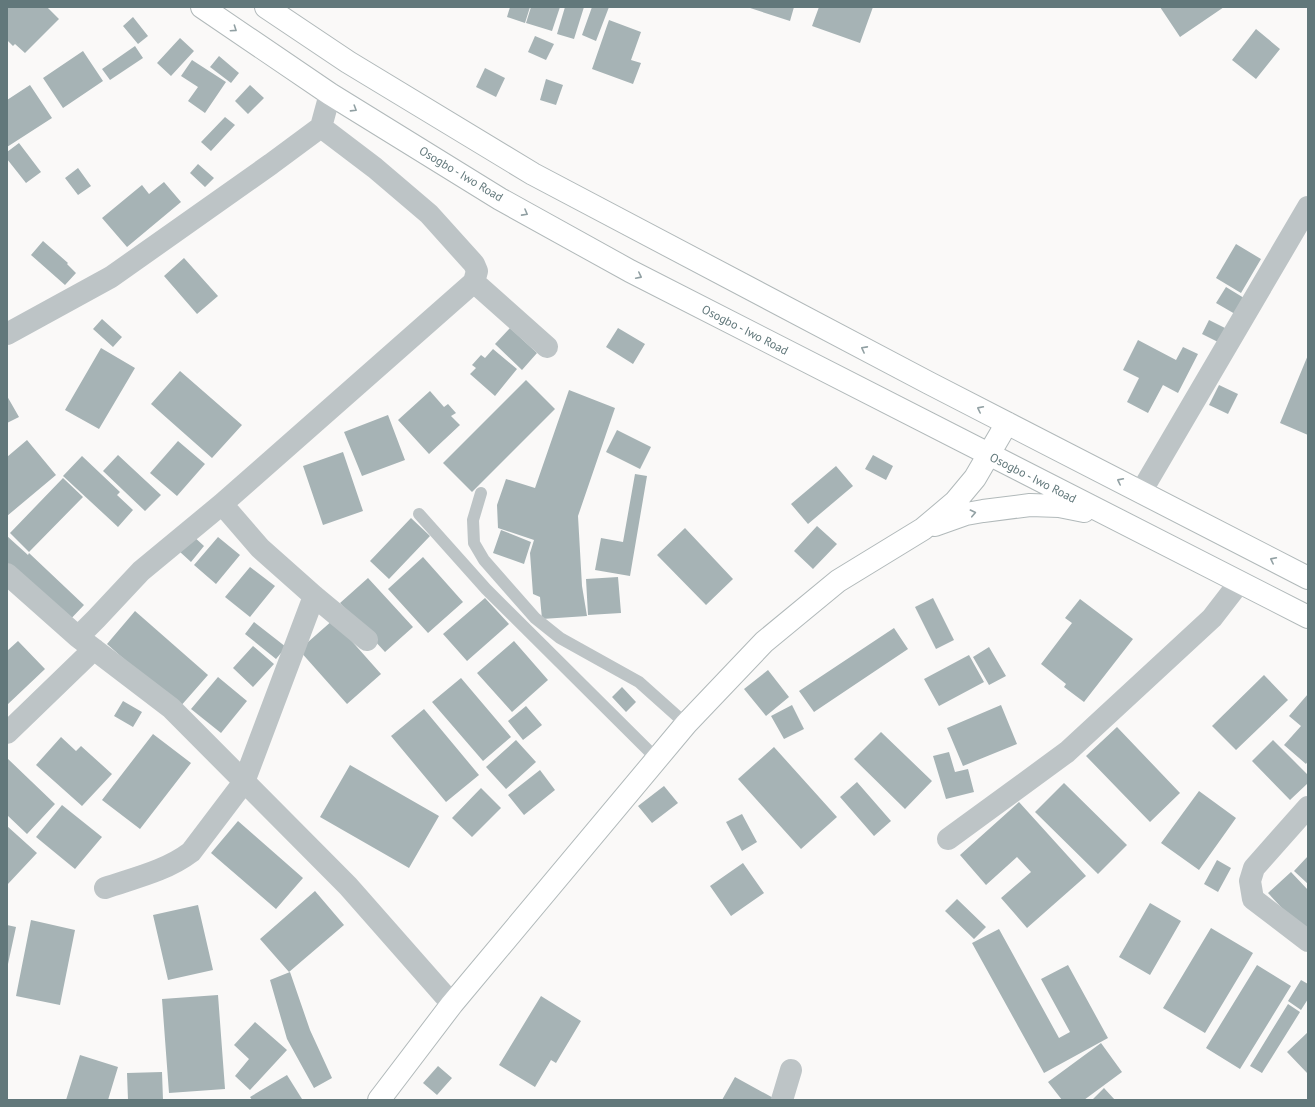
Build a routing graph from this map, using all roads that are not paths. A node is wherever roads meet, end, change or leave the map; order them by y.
1 (202, 7) edge
2 (266, 7) edge
3 (330, 94) junction
4 (321, 127) junction
5 (1308, 207) edge
6 (474, 282) junction
7 (7, 334) edge
8 (547, 347) dead end
9 (1007, 423) junction
10 (989, 455) junction
11 (1140, 492) junction
12 (481, 493) dead end
13 (222, 504) junction
14 (419, 514) dead end
15 (1112, 518) junction
16 (923, 529) junction
17 (7, 574) edge
18 (1308, 578) edge
19 (1239, 583) junction
20 (314, 596) junction
21 (1308, 617) edge
22 (367, 640) dead end
23 (86, 643) junction
24 (686, 724) junction
25 (7, 733) edge
26 (657, 759) junction
27 (244, 782) junction
28 (1308, 807) edge
29 (948, 839) dead end
30 (105, 888) dead end
31 (1308, 941) edge
32 (452, 1004) junction
33 (791, 1070) dead end
34 (379, 1100) edge
35 (782, 1100) edge

1 -> 3 main road, Osogbo - Iwo Road
9 -> 2 main road
3 - 4 street
3 -> 10 main road, Osogbo - Iwo Road
4 - 6 street
4 - 7 street
5 - 11 street
6 - 8 street
6 - 13 street
9 - 10 main road
11 -> 9 main road
10 - 15 main road, Osogbo - Iwo Road
10 - 16 main road
18 -> 11 main road
12 - 24 lane
13 - 20 street
13 - 23 street
14 - 26 lane
16 -> 15 main road
15 - 19 main road, Osogbo - Iwo Road
16 - 24 main road
17 - 23 street
19 - 21 main road, Osogbo - Iwo Road
19 - 29 street
20 - 22 street
20 - 27 street
23 - 25 street
23 - 27 street
24 - 26 main road
26 - 32 main road
27 - 30 street
27 - 32 street
28 - 31 street
32 - 34 main road
33 - 35 street

